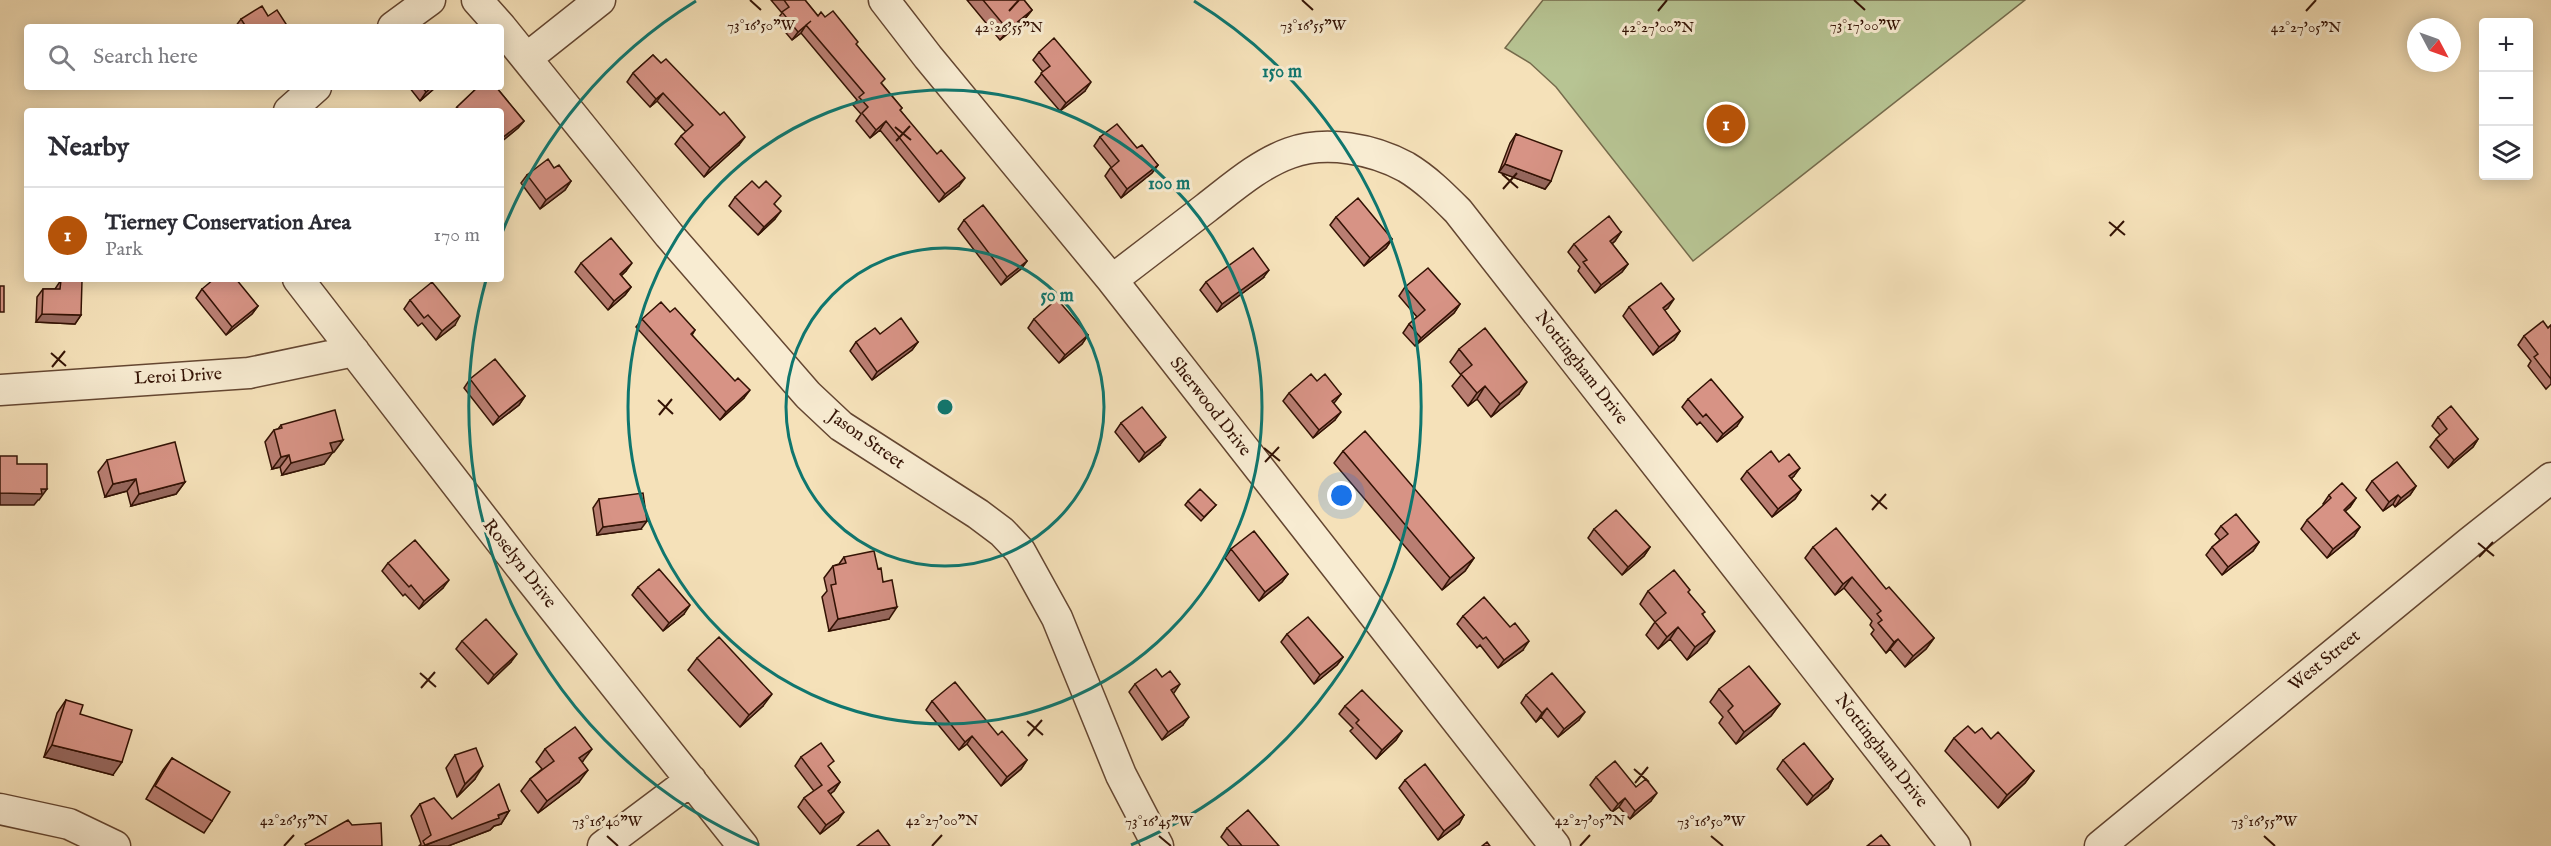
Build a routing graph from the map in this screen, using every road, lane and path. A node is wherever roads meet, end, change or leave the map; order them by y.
1 (430, 0) edge
2 (477, 0) edge
3 (600, 0) edge
4 (884, 0) edge
5 (397, 24) edge
6 (498, 24) edge
7 (504, 31) edge
8 (527, 58) junction
9 (313, 90) edge
10 (292, 108) edge
11 (1112, 280) junction
12 (300, 282) edge
13 (354, 351) junction
14 (0, 390) edge
15 (2551, 478) edge
16 (691, 780) junction
17 (0, 809) edge
18 (114, 846) edge
19 (603, 846) edge
20 (743, 846) edge
21 (1158, 846) edge
22 (1555, 846) edge
23 (1955, 846) edge
24 (2100, 846) edge

1 - 5 street
2 - 6 street, Jason Street
3 - 8 street
4 - 11 street, Sherwood Drive
7 - 8 street, Jason Street
8 - 21 street, Jason Street
9 - 10 street
11 - 22 street, Sherwood Drive
11 - 23 street, Nottingham Drive
12 - 13 street, Roselyn Drive
13 - 14 street, Leroi Drive
13 - 16 street, Roselyn Drive
15 - 24 street, West Street
16 - 19 street
16 - 20 street, Roselyn Drive
17 - 18 street

